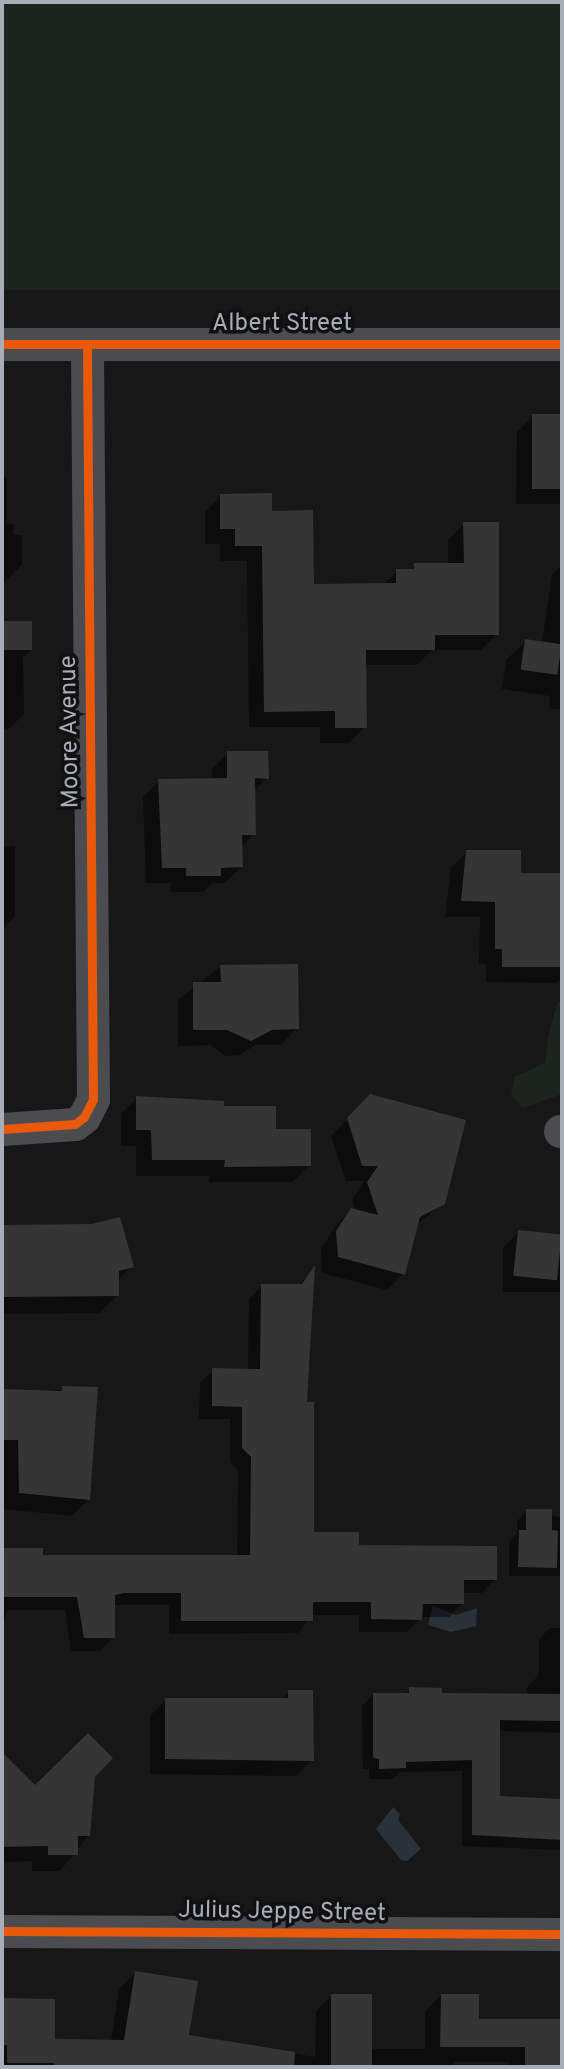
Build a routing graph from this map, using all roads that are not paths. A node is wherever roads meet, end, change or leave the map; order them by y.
1 (2, 344) edge
2 (562, 344) edge
3 (87, 345) junction
4 (2, 1129) edge
5 (2, 1931) edge
6 (562, 1934) edge

1 - 3 street, Albert Street
2 - 3 street, Albert Street
3 - 4 street, Moore Avenue
5 - 6 street, Julius Jeppe Street

